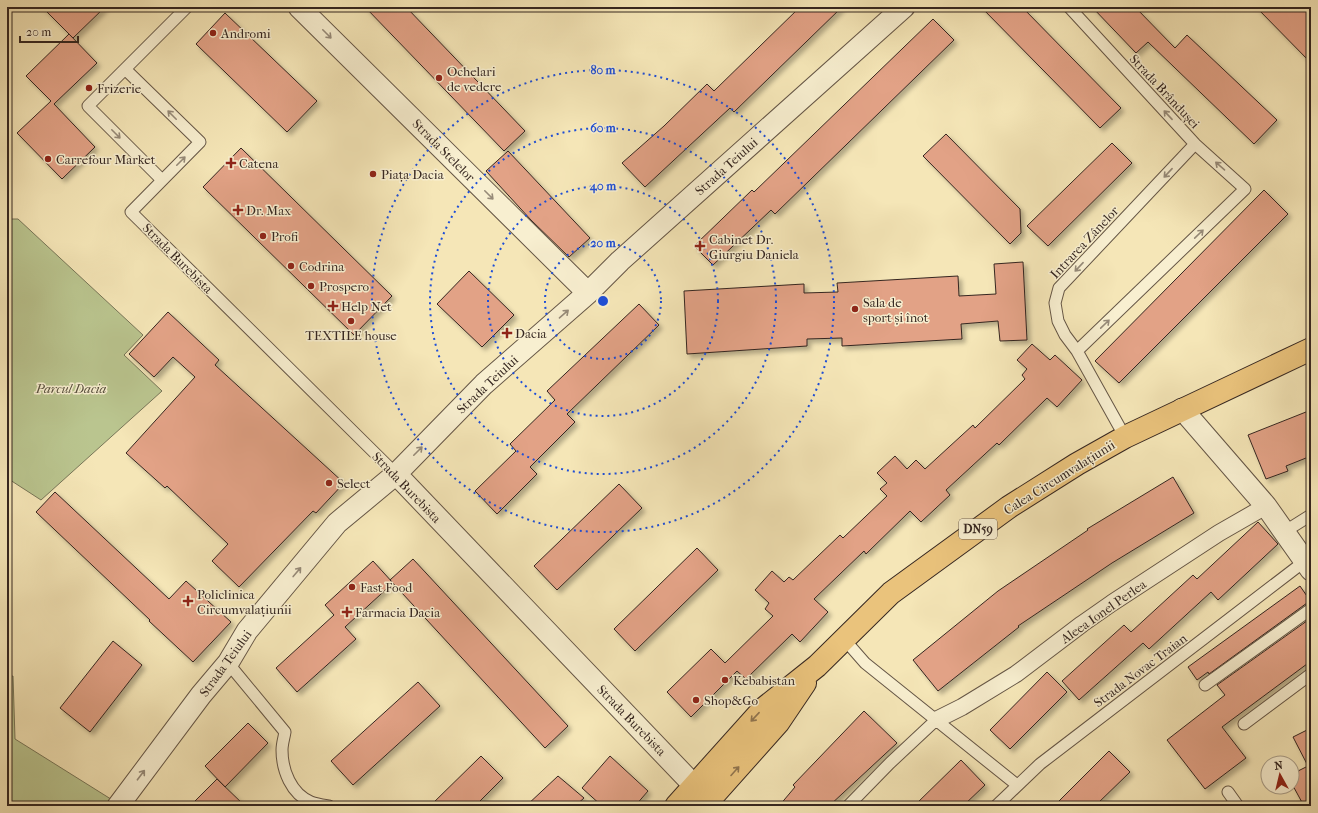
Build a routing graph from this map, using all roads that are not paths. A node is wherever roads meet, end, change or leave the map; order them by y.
1 (187, 7) edge
2 (299, 7) edge
3 (904, 7) edge
4 (1069, 7) edge
5 (125, 69) junction
6 (1194, 144) junction
7 (162, 180) junction
8 (588, 293) junction
9 (1311, 349) edge
10 (1077, 352) junction
11 (1182, 409) junction
12 (1125, 437) junction
13 (396, 474) junction
14 (1266, 506) junction
15 (1311, 515) edge
16 (1284, 532) junction
17 (1308, 566) edge
18 (1311, 609) edge
19 (844, 639) junction
20 (228, 663) junction
21 (1311, 674) edge
22 (1205, 685) dead end
23 (936, 720) junction
24 (1244, 724) dead end
25 (1017, 785) junction
26 (1228, 792) dead end
27 (702, 797) edge
28 (118, 806) edge
29 (329, 806) edge
30 (676, 806) edge
31 (848, 806) edge
32 (996, 806) edge
33 (1238, 806) edge

1 - 5 lane
2 -> 8 street, Strada Stelelor
3 - 8 street, Strada Teiului
6 -> 4 lane, Strada Brândușei
5 -> 7 lane
7 -> 5 lane, Strada Burebista
6 -> 10 lane, Intrarea Zânelor
10 -> 6 lane, Strada Brândușei
7 - 13 lane, Strada Burebista
13 -> 8 street, Strada Teiului
9 - 11 main road, Calea Circumvalațiunii / DN59
10 - 12 lane, Intrarea Zânelor
11 - 12 main road, Calea Circumvalațiunii / DN59
11 - 14 street
12 - 19 main road, Calea Circumvalațiunii / DN59
20 -> 13 street, Strada Teiului
13 - 27 street, Strada Burebista
14 - 16 street
14 - 23 street, Aleea Ionel Perlea
15 - 16 lane
16 - 17 street
17 - 25 lane, Strada Novac Traian
18 - 22 lane
19 - 23 lane
19 - 27 main road, Calea Circumvalațiunii / DN59
28 -> 20 street, Strada Teiului
20 - 29 lane
21 - 24 lane
23 - 25 lane
23 - 31 lane, Aleea Ionel Perlea
25 - 32 lane, Strada Novac Traian
26 - 33 lane
27 - 30 main road, Calea Circumvalațiunii / DN59

